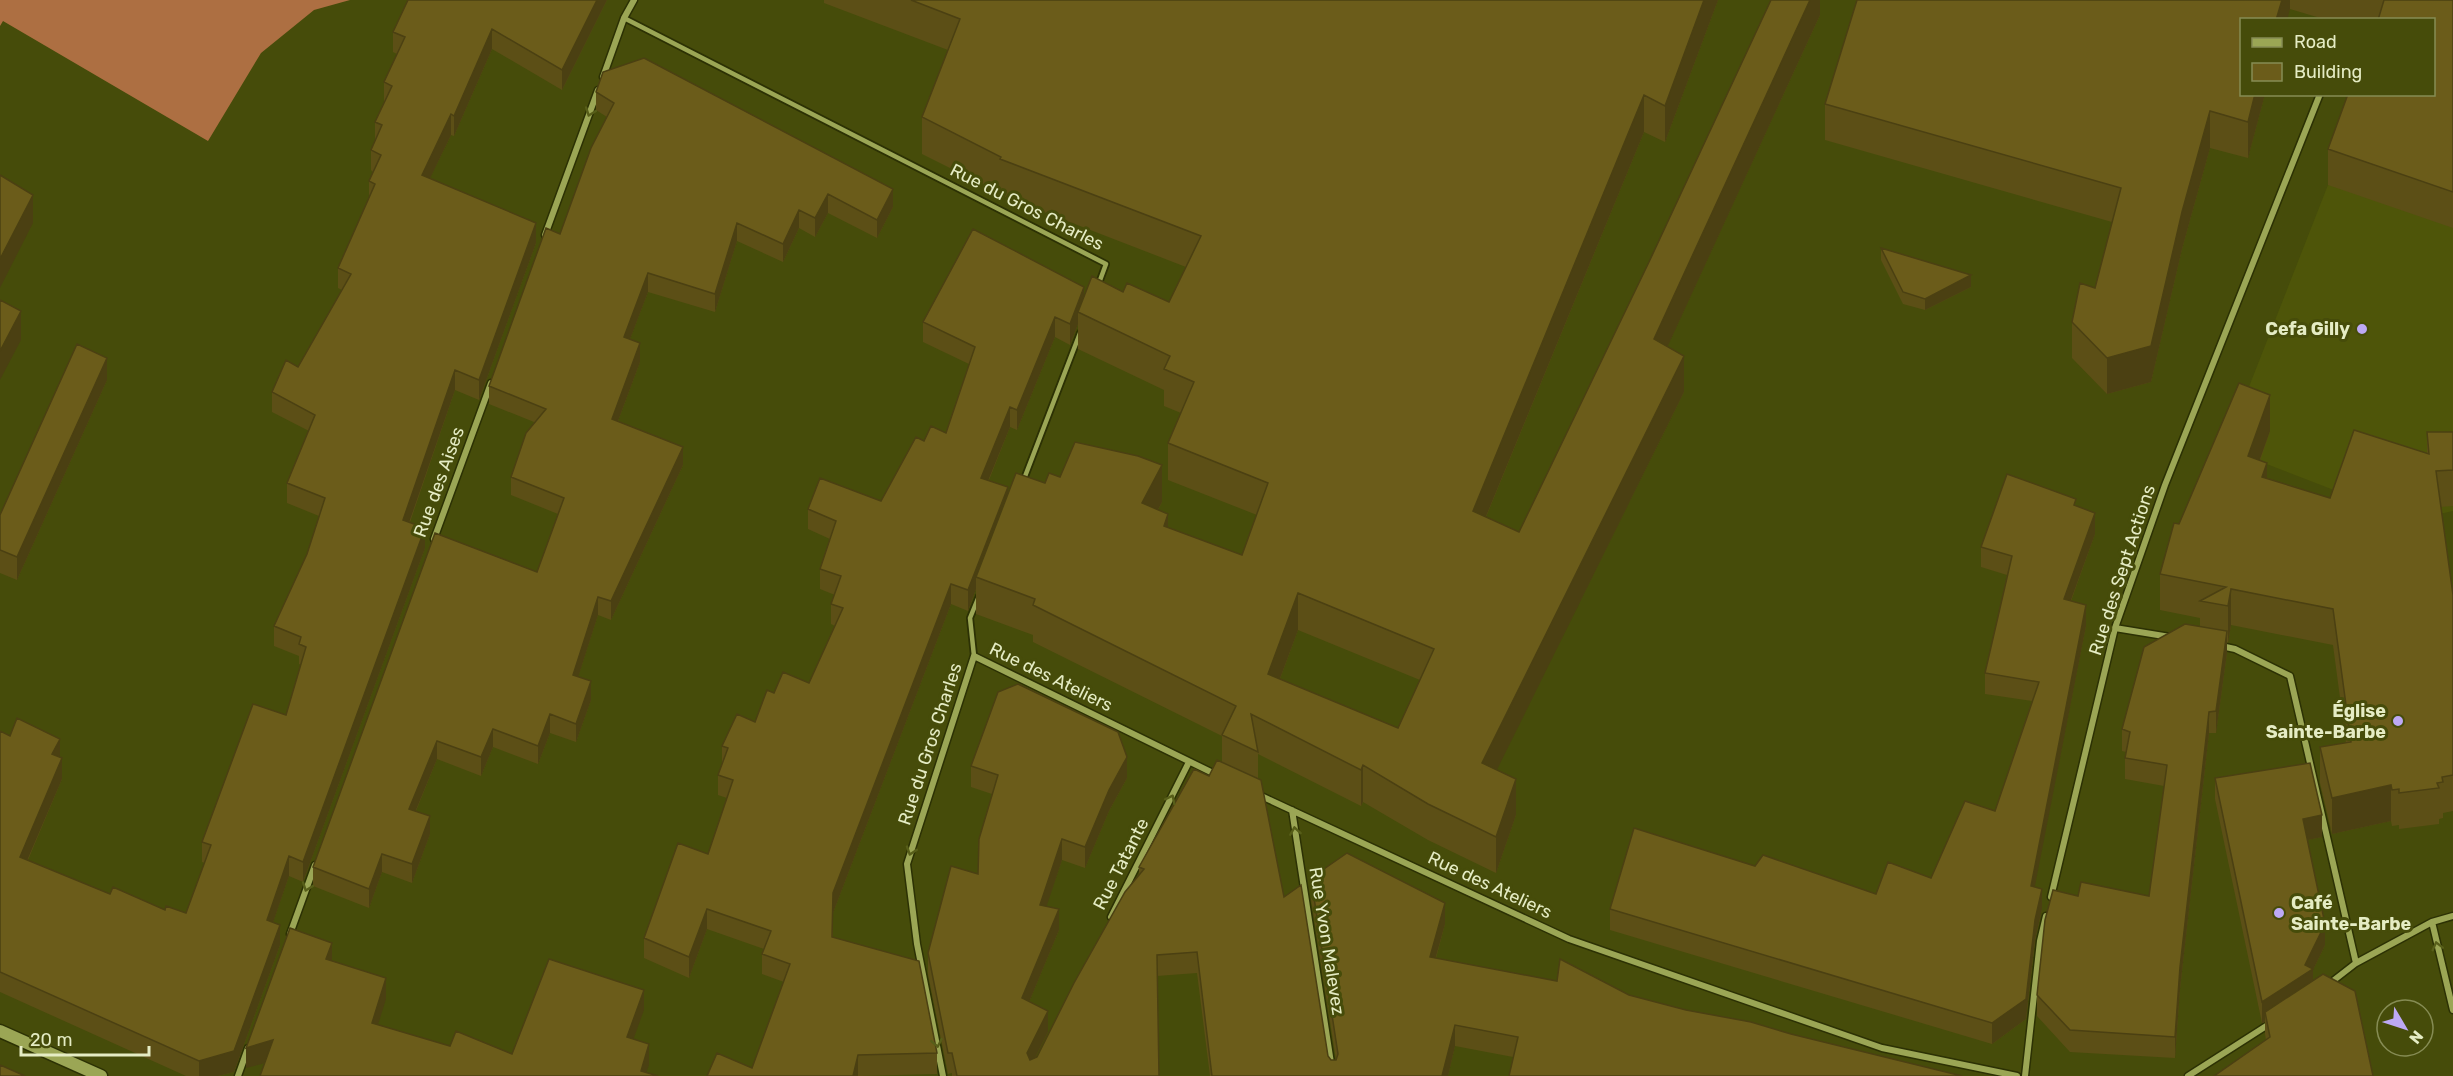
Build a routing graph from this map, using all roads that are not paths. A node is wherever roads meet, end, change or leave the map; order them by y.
1 (634, 0) edge
2 (624, 18) junction
3 (2319, 96) edge
4 (543, 242) edge
5 (1098, 286) edge
6 (1082, 329) edge
7 (494, 377) edge
8 (1022, 484) edge
9 (432, 545) edge
10 (983, 585) edge
11 (2115, 628) junction
12 (2181, 639) edge
13 (2214, 645) edge
14 (974, 656) junction
15 (1189, 762) junction
16 (1220, 776) edge
17 (1251, 791) edge
18 (1292, 810) junction
19 (318, 858) edge
20 (2453, 916) edge
21 (2432, 922) junction
22 (1106, 928) edge
23 (289, 937) edge
24 (2356, 963) junction
25 (2320, 991) edge
26 (2453, 1010) edge
27 (2274, 1022) edge
28 (0, 1031) edge
29 (252, 1038) edge
30 (100, 1076) edge
31 (238, 1076) edge
32 (943, 1076) edge
33 (1333, 1076) edge
34 (2017, 1076) edge
35 (2025, 1076) edge
36 (2188, 1076) edge

1 - 2 street
2 -> 4 street
2 - 5 lane, Rue du Gros Charles
3 - 11 street, Rue des Sept Actions
6 - 8 lane
7 - 9 street, Rue des Aises
10 - 14 lane, Rue du Gros Charles
11 - 12 street
11 - 35 street, Rue des Sept Actions
13 - 24 street
14 - 15 street, Rue des Ateliers
14 -> 32 street, Rue du Gros Charles
15 - 16 street, Rue des Ateliers
22 -> 15 street, Rue Tatante
17 - 18 street, Rue des Ateliers
33 -> 18 street, Rue Yvon Malevez
18 - 34 street, Rue des Ateliers
19 -> 23 street
20 - 21 street
21 - 24 street
26 -> 21 street
24 - 25 street
27 - 36 street
28 - 30 main road
29 - 31 street

